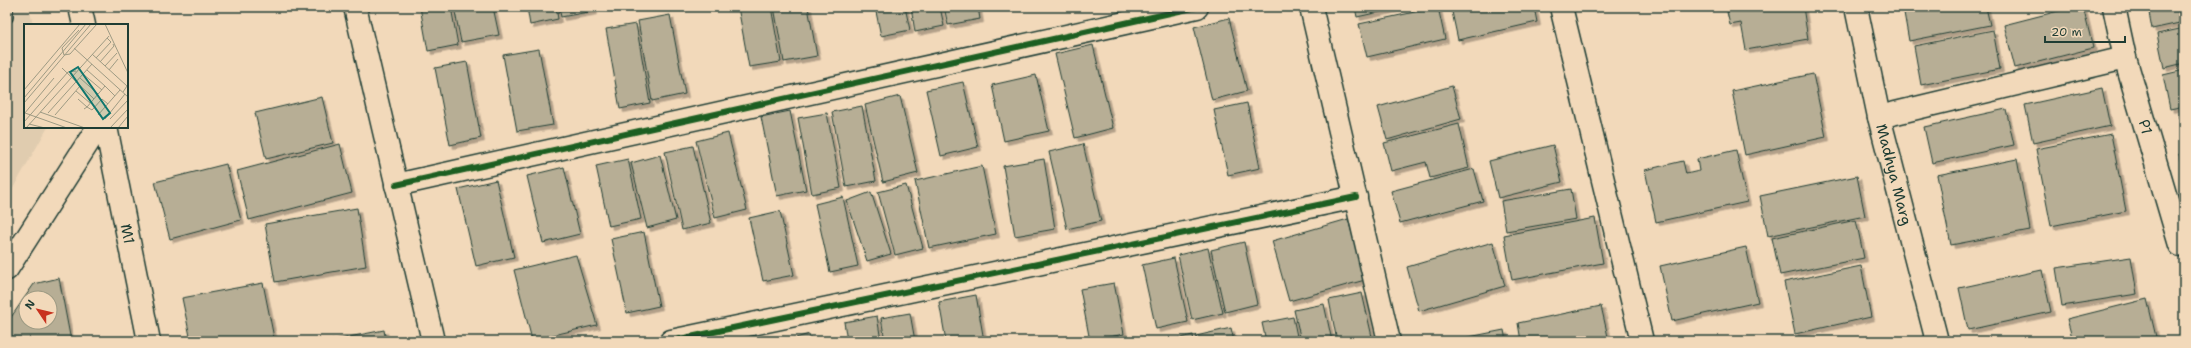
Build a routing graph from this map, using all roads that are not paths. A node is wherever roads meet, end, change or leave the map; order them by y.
1 (80, 7) edge
2 (355, 7) edge
3 (1197, 7) edge
4 (1311, 7) edge
5 (1561, 7) edge
6 (1856, 7) edge
7 (2114, 7) edge
8 (7, 10) edge
9 (7, 17) edge
10 (84, 24) edge
11 (2125, 58) junction
12 (1879, 117) junction
13 (97, 128) edge
14 (106, 128) edge
15 (396, 185) junction
16 (1356, 197) junction
17 (2182, 245) edge
18 (7, 269) edge
19 (149, 341) edge
20 (433, 341) edge
21 (671, 341) edge
22 (1389, 341) edge
23 (1642, 341) edge
24 (1938, 341) edge

1 - 10 street
2 - 15 street
3 - 15 street
4 - 16 street
5 - 23 street
6 - 12 street, Madhya Marg
7 - 11 street, P1
8 - 9 lane
11 - 12 street
11 - 17 street, P1
12 - 24 street, Madhya Marg
13 - 18 street
14 - 19 street, M1
15 - 20 street
16 - 21 street
16 - 22 street

